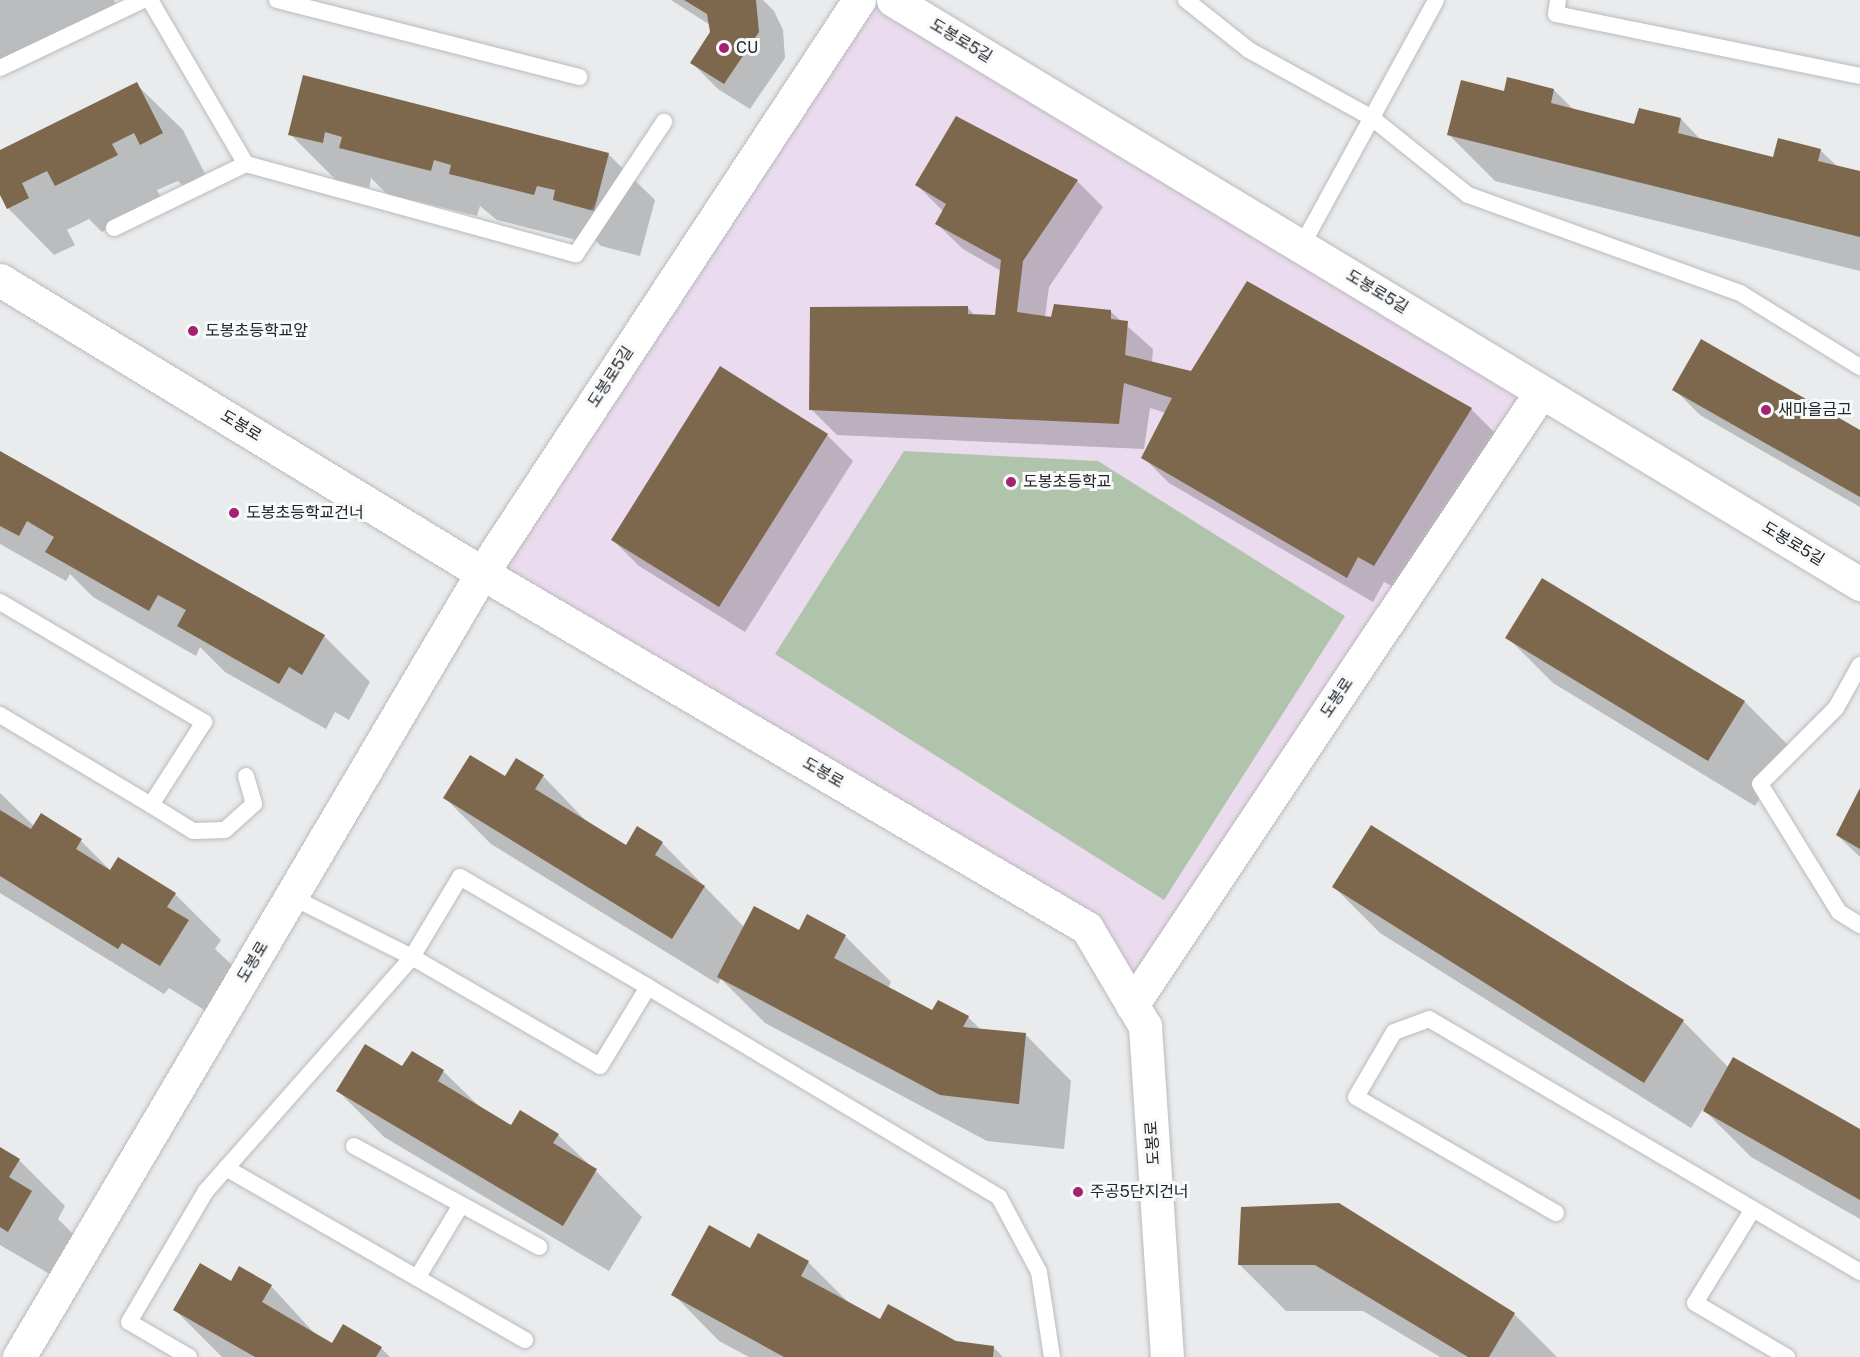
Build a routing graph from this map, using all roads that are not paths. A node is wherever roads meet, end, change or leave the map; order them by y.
1 (143, 0) edge
2 (150, 0) edge
3 (277, 0) edge
4 (859, 0) edge
5 (893, 0) edge
6 (1186, 0) edge
7 (1436, 0) edge
8 (1558, 0) edge
9 (0, 68) edge
10 (1860, 76) edge
11 (579, 77) dead end
12 (1372, 118) junction
13 (664, 122) dead end
14 (246, 164) junction
15 (114, 228) dead end
16 (1301, 246) junction
17 (0, 280) edge
18 (1860, 367) edge
19 (1541, 392) junction
20 (482, 573) junction
21 (1860, 584) edge
22 (0, 602) edge
23 (1860, 665) edge
24 (0, 715) edge
25 (246, 776) dead end
26 (151, 805) junction
27 (292, 897) junction
28 (1860, 925) edge
29 (412, 957) junction
30 (648, 987) junction
31 (1132, 1005) junction
32 (354, 1146) dead end
33 (226, 1168) junction
34 (460, 1205) junction
35 (1753, 1209) junction
36 (1556, 1213) dead end
37 (540, 1247) dead end
38 (1860, 1272) edge
39 (417, 1278) junction
40 (525, 1340) dead end
41 (25, 1355) edge
42 (189, 1357) edge
43 (1052, 1357) edge
44 (1167, 1357) edge
45 (1787, 1357) edge

1 - 9 lane
2 - 14 lane
3 - 11 lane
4 - 20 street, 도봉로5길
5 - 16 street, 도봉로5길
6 - 12 lane
7 - 12 lane
8 - 10 lane
12 - 16 lane
12 - 18 lane
13 - 14 lane
14 - 15 lane
16 - 19 street, 도봉로5길
17 - 20 street, 도봉로
19 - 21 street, 도봉로5길
19 - 31 street, 도봉로
20 - 27 street, 도봉로
20 - 31 street, 도봉로
22 - 26 lane
23 - 28 lane
24 - 26 lane
25 - 26 lane
27 - 29 lane
27 - 41 street, 도봉로
29 - 30 lane
29 - 30 lane
29 - 33 lane
30 - 43 lane
31 - 44 street, 도봉로
32 - 34 lane
33 - 39 lane
33 - 42 lane
34 - 37 lane
34 - 39 lane
35 - 36 lane
35 - 38 lane
35 - 45 lane
39 - 40 lane

